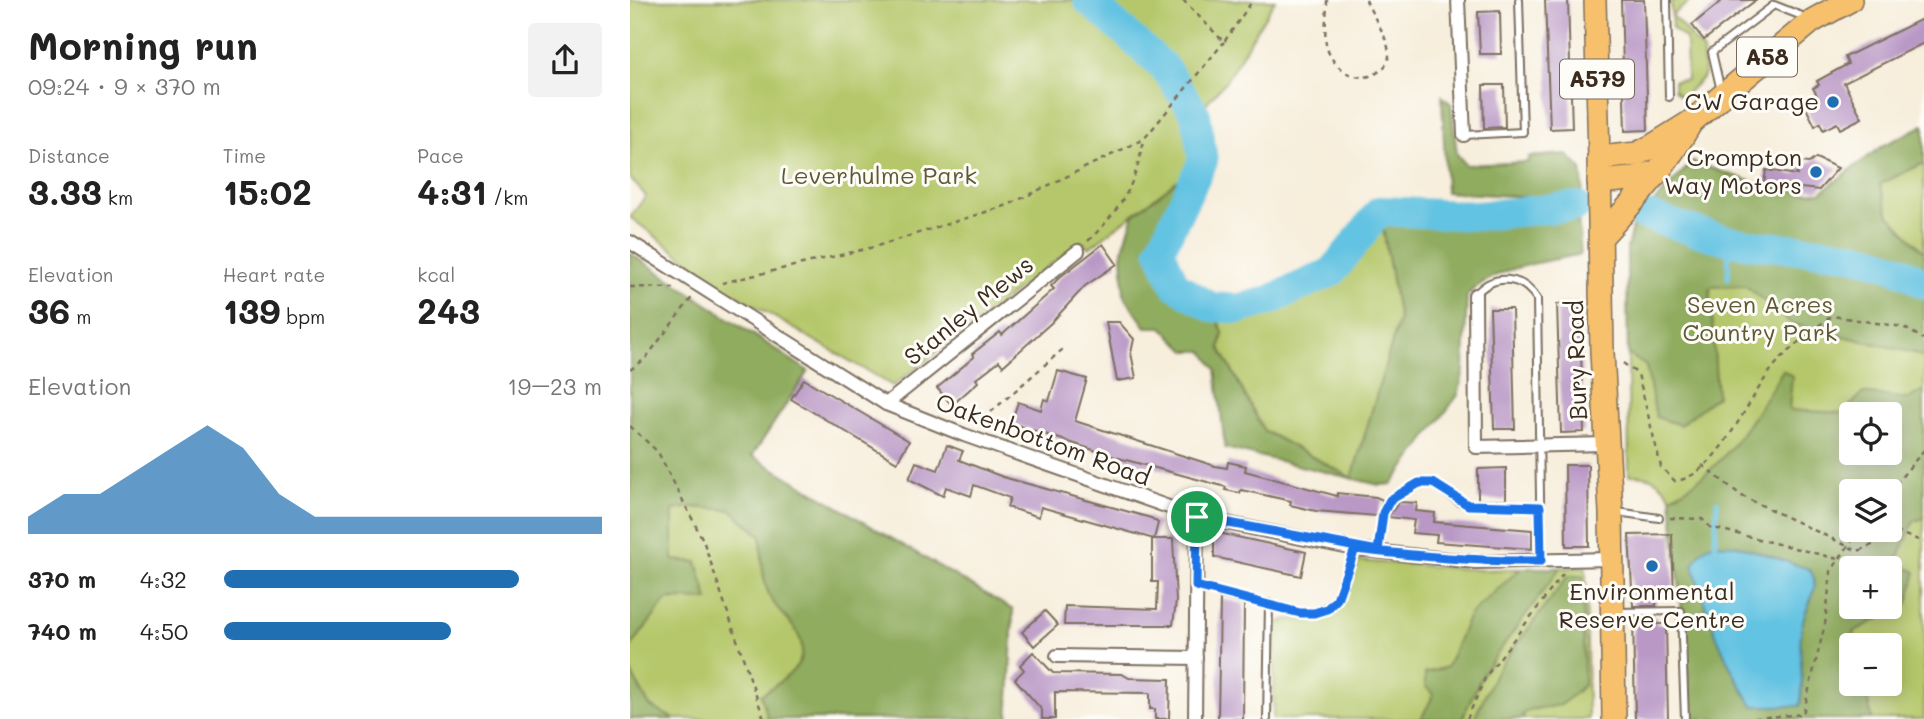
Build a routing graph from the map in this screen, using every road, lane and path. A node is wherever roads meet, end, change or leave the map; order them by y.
1 (1183, 0) edge
2 (1253, 0) edge
3 (1327, 0) edge
4 (1366, 0) edge
5 (1458, 0) edge
6 (1519, 0) edge
7 (1595, 0) edge
8 (1667, 0) edge
9 (1850, 0) edge
10 (1812, 20) junction
11 (1224, 42) junction
12 (1722, 96) junction
13 (1669, 97) dead end
14 (1690, 122) junction
15 (1464, 135) joint
16 (1144, 139) junction
17 (1599, 158) junction
18 (1656, 172) junction
19 (1600, 182) junction
20 (1601, 237) junction
21 (630, 242) edge
22 (1078, 251) joint
23 (630, 287) edge
24 (699, 288) junction
25 (1475, 295) joint
26 (1924, 339) edge
27 (1063, 349) dead end
28 (1602, 352) junction
29 (630, 370) edge
30 (886, 404) junction
31 (630, 426) edge
32 (964, 435) junction
33 (1606, 444) junction
34 (1539, 446) junction
35 (1924, 450) edge
36 (1702, 464) junction
37 (1900, 479) edge
38 (1540, 507) junction
39 (1611, 512) junction
40 (1197, 517) junction
41 (1660, 518) joint
42 (1924, 541) edge
43 (1849, 542) edge
44 (1847, 545) junction
45 (1355, 549) junction
46 (1378, 551) junction
47 (1841, 556) edge
48 (1611, 559) junction
49 (1839, 559) joint
50 (1573, 560) junction
51 (1541, 561) junction
52 (1196, 586) junction
53 (1269, 603) junction
54 (1612, 612) junction
55 (1057, 656) dead end
56 (1196, 658) junction
57 (764, 719) edge
58 (1195, 719) edge
59 (1267, 719) edge
60 (1467, 719) edge
61 (1614, 719) edge
62 (1685, 719) edge
63 (1745, 719) edge

1 - 11 path
2 - 11 path
3 - 4 path
5 - 15 street
6 - 15 lane
7 - 17 main road, Bury Road / A579
8 - 13 lane
9 - 10 highway, A58
10 - 12 highway, A58
10 - 12 lane
11 - 16 path
12 - 14 highway, A58
14 - 17 highway, A58
14 - 18 highway, A58
16 - 22 path
16 - 24 path
17 - 19 highway, Bury Road
18 - 19 highway
18 - 20 highway, A58
19 - 20 highway, Bury Road
20 - 28 highway, Bury Road
21 - 24 street, Oakenbottom Road
22 - 30 street, Stanley Mews
23 - 24 path
24 - 29 path
24 - 30 street, Oakenbottom Road
25 - 34 street
25 - 34 lane
26 - 36 path
27 - 32 path
28 - 33 highway, Bury Road
28 - 36 path
30 - 32 street, Oakenbottom Road
31 - 57 path
32 - 40 street, Oakenbottom Road
33 - 34 street
33 - 39 highway, Bury Road
34 - 38 lane
35 - 37 path
36 - 44 path
38 - 46 lane
38 - 51 lane
39 - 41 lane
39 - 48 highway, Bury Road
40 - 45 street, Oakenbottom Road
40 - 52 street
41 - 49 path
42 - 44 path
43 - 44 path
44 - 47 path
45 - 46 street, Oakenbottom Road
45 - 53 lane
46 - 51 street, Oakenbottom Road
48 - 50 street, Oakenbottom Road
48 - 54 highway, Bury Road
49 - 63 path
50 - 51 street, Oakenbottom Road
50 - 60 path
52 - 53 lane
52 - 56 street
53 - 59 lane
54 - 61 highway, Bury Road
54 - 62 lane
55 - 56 street
56 - 58 street

